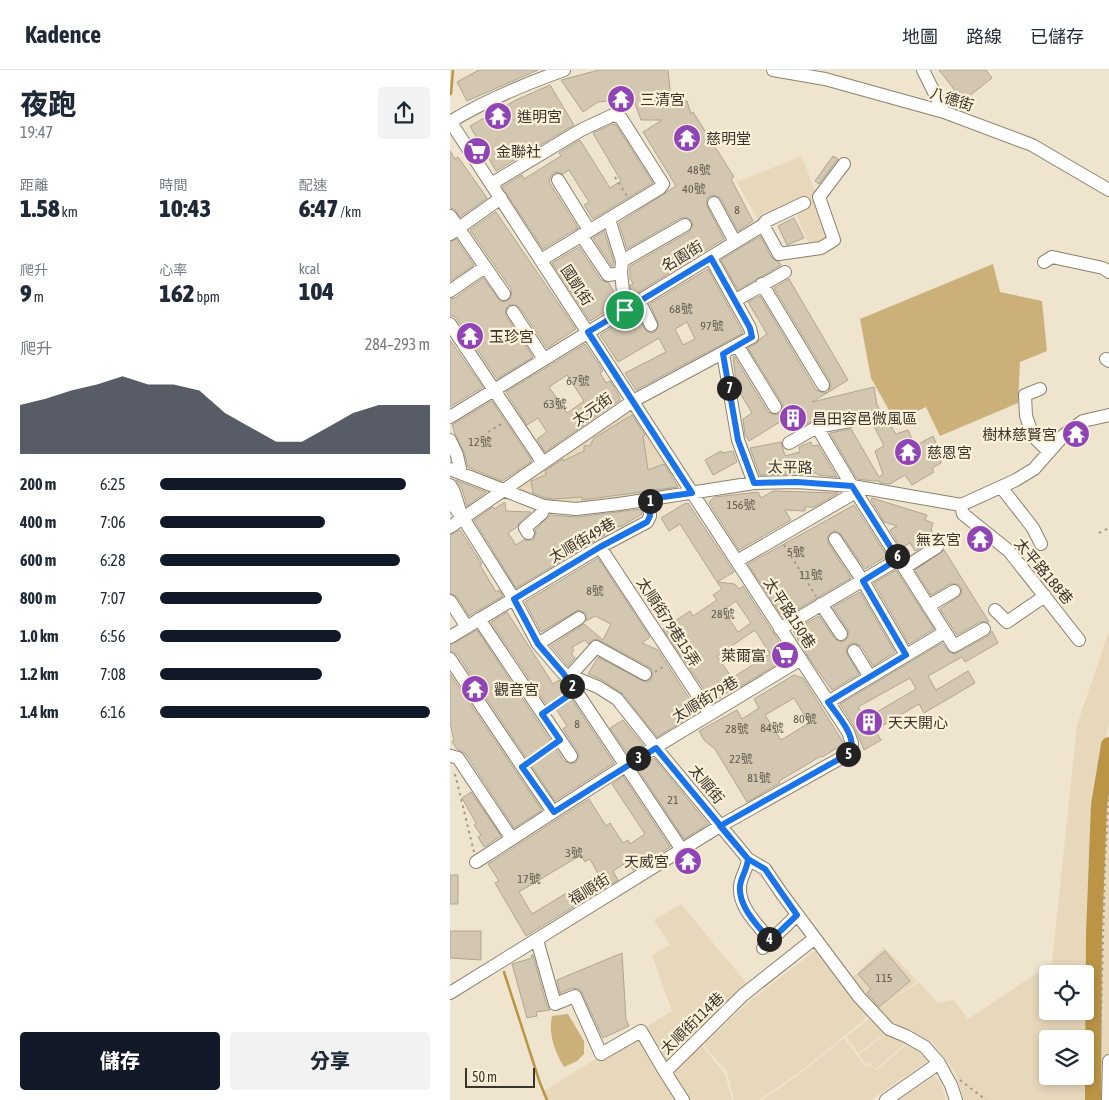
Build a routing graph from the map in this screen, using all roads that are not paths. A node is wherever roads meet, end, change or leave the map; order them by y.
1 (564, 70) edge
2 (773, 70) edge
3 (923, 70) edge
4 (944, 112) junction
5 (450, 121) edge
6 (844, 164) dead end
7 (558, 180) dead end
8 (492, 184) junction
9 (1109, 190) edge
10 (501, 198) junction
11 (714, 202) dead end
12 (804, 203) dead end
13 (450, 216) edge
14 (609, 219) junction
15 (684, 225) dead end
16 (762, 225) junction
17 (454, 231) edge
18 (585, 233) junction
19 (735, 242) junction
20 (711, 258) junction
21 (541, 260) junction
22 (1044, 262) dead end
23 (485, 267) junction
24 (621, 267) junction
25 (785, 272) dead end
26 (1109, 272) edge
27 (762, 284) junction
28 (450, 292) edge
29 (504, 294) dead end
30 (736, 300) junction
31 (638, 301) junction
32 (625, 310) junction
33 (513, 312) dead end
34 (450, 324) edge
35 (652, 325) dead end
36 (588, 332) junction
37 (737, 346) junction
38 (723, 354) junction
39 (544, 359) junction
40 (823, 385) dead end
41 (1040, 389) dead end
42 (495, 390) junction
43 (633, 401) junction
44 (775, 407) dead end
45 (1109, 415) edge
46 (450, 417) edge
47 (850, 421) dead end
48 (816, 427) junction
49 (450, 440) edge
50 (789, 443) dead end
51 (1049, 452) junction
52 (543, 463) junction
53 (456, 471) edge
54 (754, 483) junction
55 (450, 485) edge
56 (1001, 488) junction
57 (854, 489) junction
58 (504, 490) junction
59 (692, 493) junction
60 (649, 499) junction
61 (450, 502) edge
62 (961, 505) junction
63 (544, 506) junction
64 (462, 518) junction
65 (450, 526) edge
66 (528, 533) dead end
67 (835, 539) dead end
68 (1041, 544) dead end
69 (600, 547) junction
70 (937, 547) dead end
71 (737, 561) junction
72 (901, 563) junction
73 (863, 581) junction
74 (954, 590) dead end
75 (1045, 596) junction
76 (514, 599) junction
77 (450, 601) edge
78 (821, 604) junction
79 (928, 606) junction
80 (996, 610) dead end
81 (579, 618) dead end
82 (479, 619) junction
83 (467, 627) junction
84 (780, 629) junction
85 (984, 629) dead end
86 (945, 632) junction
87 (842, 634) dead end
88 (450, 637) edge
89 (1079, 640) dead end
90 (538, 644) junction
91 (854, 651) dead end
92 (906, 655) junction
93 (450, 659) edge
94 (801, 660) junction
95 (567, 674) junction
96 (645, 674) road end
97 (870, 677) junction
98 (828, 702) junction
99 (710, 714) junction
100 (656, 748) junction
101 (850, 753) joint
102 (451, 756) edge
103 (571, 756) dead end
104 (626, 765) junction
105 (554, 812) junction
106 (720, 826) junction
107 (512, 839) junction
108 (682, 850) junction
109 (748, 859) junction
110 (476, 862) road end
111 (797, 915) junction
112 (815, 938) junction
113 (537, 940) junction
114 (450, 993) edge
115 (1104, 1058) edge
116 (939, 1063) junction
117 (665, 1072) junction
118 (683, 1100) edge
119 (886, 1100) edge
120 (956, 1100) edge
121 (1108, 1100) edge

1 - 5 street
2 - 4 street, 八德街
3 - 4 street
4 - 9 street, 八德街
5 - 8 street, 國凱街
6 - 16 street
7 - 18 street
8 - 10 street, 國凱街
8 - 14 street
10 - 17 street
10 - 21 street, 國凱街
11 - 19 street
12 - 16 street, 名園街
13 - 17 street
14 - 18 street
14 - 24 street
15 - 24 street
16 - 19 street, 名園街
17 - 23 street
18 - 21 street
18 - 24 street
19 - 20 street, 名園街
20 - 30 street
20 - 31 street, 名園街
21 - 36 street, 國凱街
22 - 26 street
23 - 28 street
23 - 29 street
24 - 32 street
25 - 27 street
27 - 30 street
27 - 40 street
30 - 37 street, 太元街
31 - 32 street, 名園街
31 - 35 street
32 - 36 street, 名園街
33 - 39 street
34 - 42 street
36 - 39 street, 名園街
36 - 43 street, 國凱街
37 - 38 street, 太元街
37 - 44 street
38 - 43 street, 太元街
38 - 54 street
39 - 42 street, 名園街
41 - 51 street
42 - 46 street, 名園街
42 - 52 street
43 - 52 street, 太元街
43 - 59 street, 國凱街
45 - 51 street
47 - 48 street
48 - 50 street
48 - 57 street
49 - 53 street
51 - 56 street
52 - 58 street, 太元街
53 - 58 street, 太平路
54 - 57 street, 太平路
54 - 59 street, 太平路
55 - 64 street
56 - 62 street
56 - 68 street
57 - 62 street, 太平路
57 - 71 street
57 - 72 street
58 - 63 street, 太平路
58 - 64 street, 太元街
59 - 60 street, 太平路
59 - 71 street, 太平路150巷
60 - 63 street, 太平路
60 - 69 street, 太順街49巷
61 - 64 street
62 - 75 street, 太平路188巷
63 - 66 street
64 - 65 street, 太元街
64 - 76 street, 太順街
67 - 73 street
69 - 76 street, 太順街49巷
69 - 99 street, 太順街79巷15弄
70 - 72 street
71 - 84 street, 太平路150巷
72 - 73 street
72 - 79 street
73 - 78 street
73 - 92 street
74 - 79 street
75 - 80 street
75 - 89 street, 太平路188巷
76 - 82 street, 太順街49巷
76 - 90 street, 太順街
77 - 83 street
78 - 84 street
78 - 87 street
79 - 86 street
81 - 90 street
82 - 83 street, 太順街49巷
82 - 103 street
83 - 88 street, 太順街49巷
84 - 94 street, 太平路150巷
85 - 86 street
86 - 92 street
90 - 95 street, 太順街
91 - 97 street
92 - 97 street
93 - 105 street
94 - 98 street, 太平路150巷
94 - 99 street, 太順街79巷
95 - 96 street
95 - 100 street, 太順街
95 - 104 street
97 - 98 street
98 - 101 street, 太平路150巷
99 - 100 street, 太順街79巷
100 - 104 street, 太順街79巷
100 - 106 street, 太順街
101 - 106 street, 福順街
102 - 107 street
104 - 105 street, 太順街79巷
104 - 108 street
105 - 107 street, 太順街79巷
106 - 108 street, 福順街
106 - 109 street, 太順街
107 - 110 street, 太順街79巷
108 - 113 street, 福順街
109 - 111 street, 太順街
109 - 111 street
111 - 112 street, 太順街
112 - 116 street, 太順街
112 - 117 street, 太順街114巷
113 - 114 street, 福順街
113 - 117 street, 太順街114巷
115 - 121 street
116 - 119 street
116 - 120 street, 太順街
117 - 118 street

